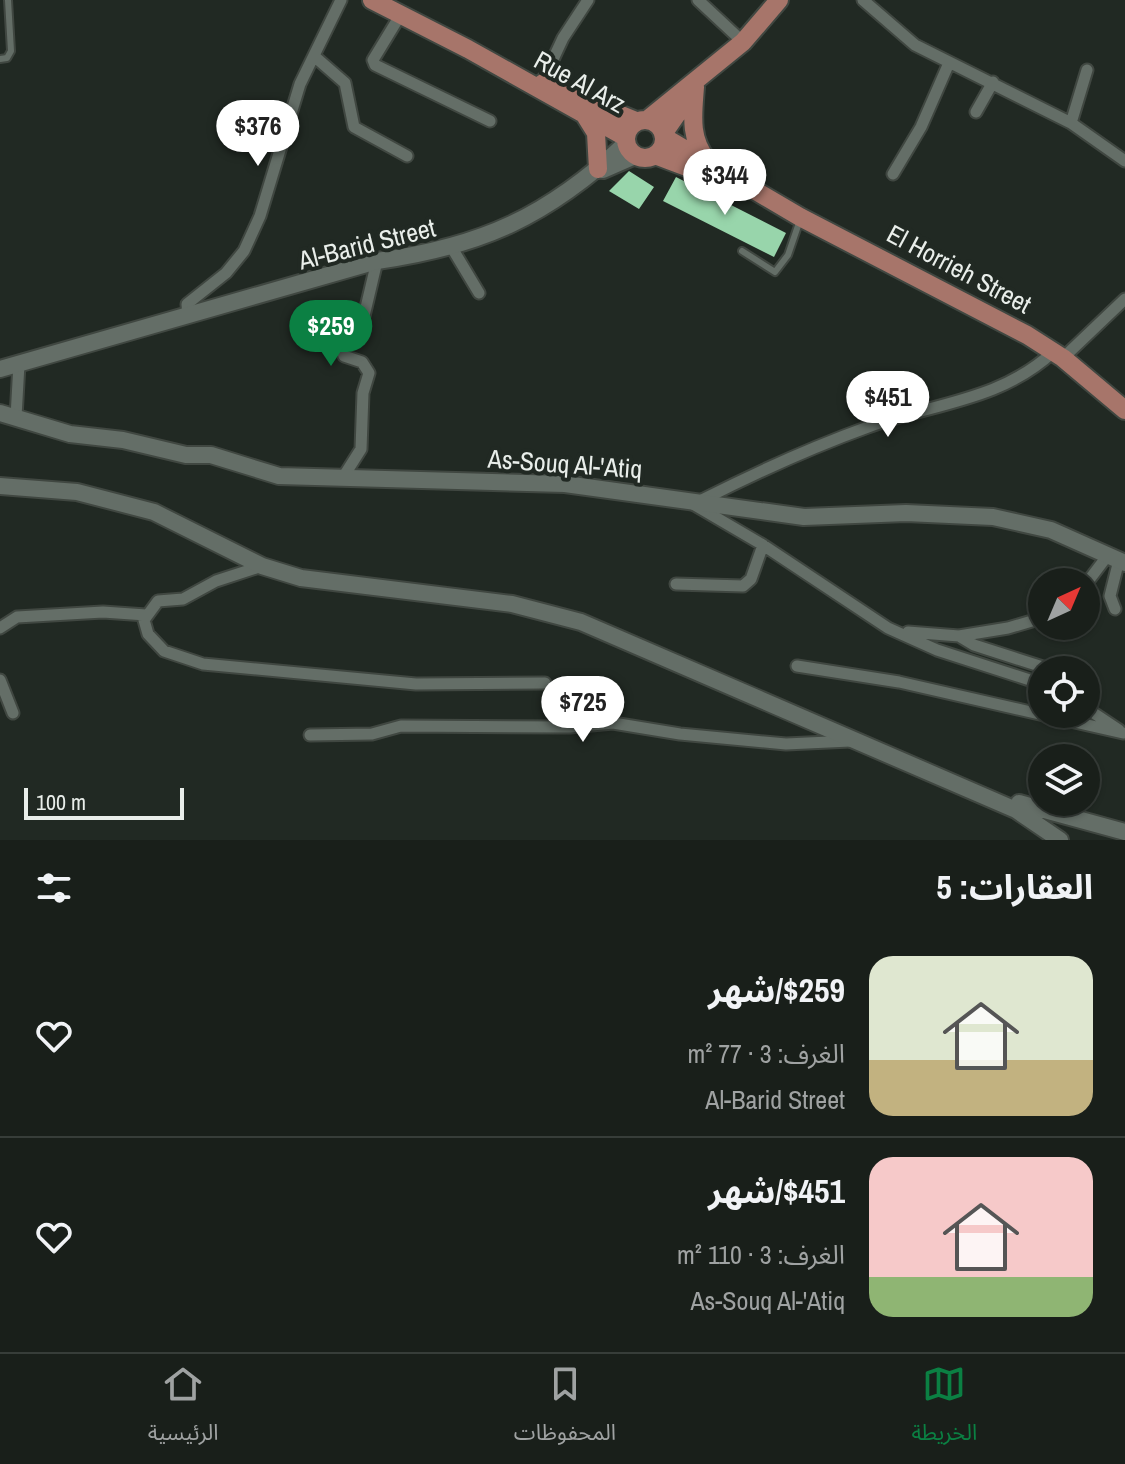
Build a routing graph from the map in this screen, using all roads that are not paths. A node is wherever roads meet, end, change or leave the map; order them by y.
1 (8, 0) edge
2 (341, 0) edge
3 (372, 0) edge
4 (588, 0) edge
5 (698, 0) edge
6 (779, 0) edge
7 (863, 0) edge
8 (401, 14) junction
9 (743, 42) junction
10 (314, 56) junction
11 (0, 59) edge
12 (949, 63) junction
13 (1087, 70) dead end
14 (506, 71) junction
15 (993, 82) junction
16 (542, 83) junction
17 (698, 83) junction
18 (976, 112) dead end
19 (586, 117) junction
20 (642, 120) junction
21 (490, 121) dead end
22 (1071, 123) junction
23 (664, 135) junction
24 (629, 145) junction
25 (655, 155) junction
26 (407, 156) dead end
27 (1125, 161) edge
28 (709, 162) junction
29 (596, 171) junction
30 (893, 174) dead end
31 (756, 193) junction
32 (800, 217) junction
33 (452, 248) junction
34 (742, 251) dead end
35 (377, 261) junction
36 (479, 293) dead end
37 (1125, 299) edge
38 (188, 317) junction
39 (1058, 355) junction
40 (19, 364) junction
41 (0, 369) edge
42 (1125, 410) edge
43 (8, 415) edge
44 (342, 479) junction
45 (0, 486) edge
46 (682, 498) junction
47 (700, 501) junction
48 (763, 545) junction
49 (1117, 559) edge
50 (262, 566) junction
51 (1100, 573) edge
52 (676, 584) dead end
53 (1115, 609) dead end
54 (146, 615) junction
55 (1028, 622) edge
56 (0, 628) edge
57 (888, 628) junction
58 (959, 636) junction
59 (1028, 662) edge
60 (797, 666) dead end
61 (1028, 679) edge
62 (0, 680) edge
63 (545, 683) dead end
64 (13, 713) dead end
65 (1100, 718) edge
66 (1124, 734) edge
67 (310, 735) dead end
68 (855, 740) junction
69 (982, 796) junction
70 (1125, 832) edge
71 (1060, 840) edge

1 - 11 lane
2 - 10 street
3 - 8 main road
4 - 16 street
5 - 9 street
6 - 9 main road
7 - 12 street
8 - 14 main road
8 - 21 street
9 - 17 main road
10 - 26 street
10 - 38 street
12 - 15 street
12 - 30 street
13 - 22 street
14 - 16 main road, Rue Al Arz
14 - 19 main road, Rue Al Arz
15 - 18 street
15 - 22 street
16 - 20 main road, Rue Al Arz
17 - 20 main road
17 - 23 main road
17 - 28 main road
19 - 24 main road, Rue Al Arz
19 - 29 main road
20 - 23 main road, Rue Al Arz
20 - 24 main road
22 - 27 street
23 - 25 main road
23 - 28 main road
24 - 25 main road
24 - 29 main road, Al-Barid Street
25 - 31 main road
28 - 31 main road
29 - 33 main road, Al-Barid Street
31 - 32 main road, El Horrieh Street
32 - 34 lane
32 - 39 main road, El Horrieh Street
33 - 35 main road, Al-Barid Street
33 - 36 street
35 - 38 main road, Al-Barid Street
35 - 44 street
37 - 39 street
38 - 40 main road, Al-Barid Street
39 - 42 main road, El Horrieh Street
39 - 47 street
40 - 41 main road, Al-Barid Street
40 - 43 street
43 - 44 main road, As-Souq Al-'Atiq
44 - 46 main road, As-Souq Al-'Atiq
45 - 50 main road
46 - 47 main road, As-Souq Al-'Atiq
46 - 48 street
47 - 49 main road, As-Souq Al-'Atiq
48 - 52 street
48 - 57 street
49 - 51 street
49 - 53 street
50 - 54 street
50 - 68 main road
54 - 56 street
54 - 63 street
55 - 58 street
57 - 58 street
57 - 61 street
58 - 59 street
60 - 66 street
62 - 64 street
65 - 66 street
67 - 68 street
68 - 69 main road
69 - 70 main road
69 - 71 main road

